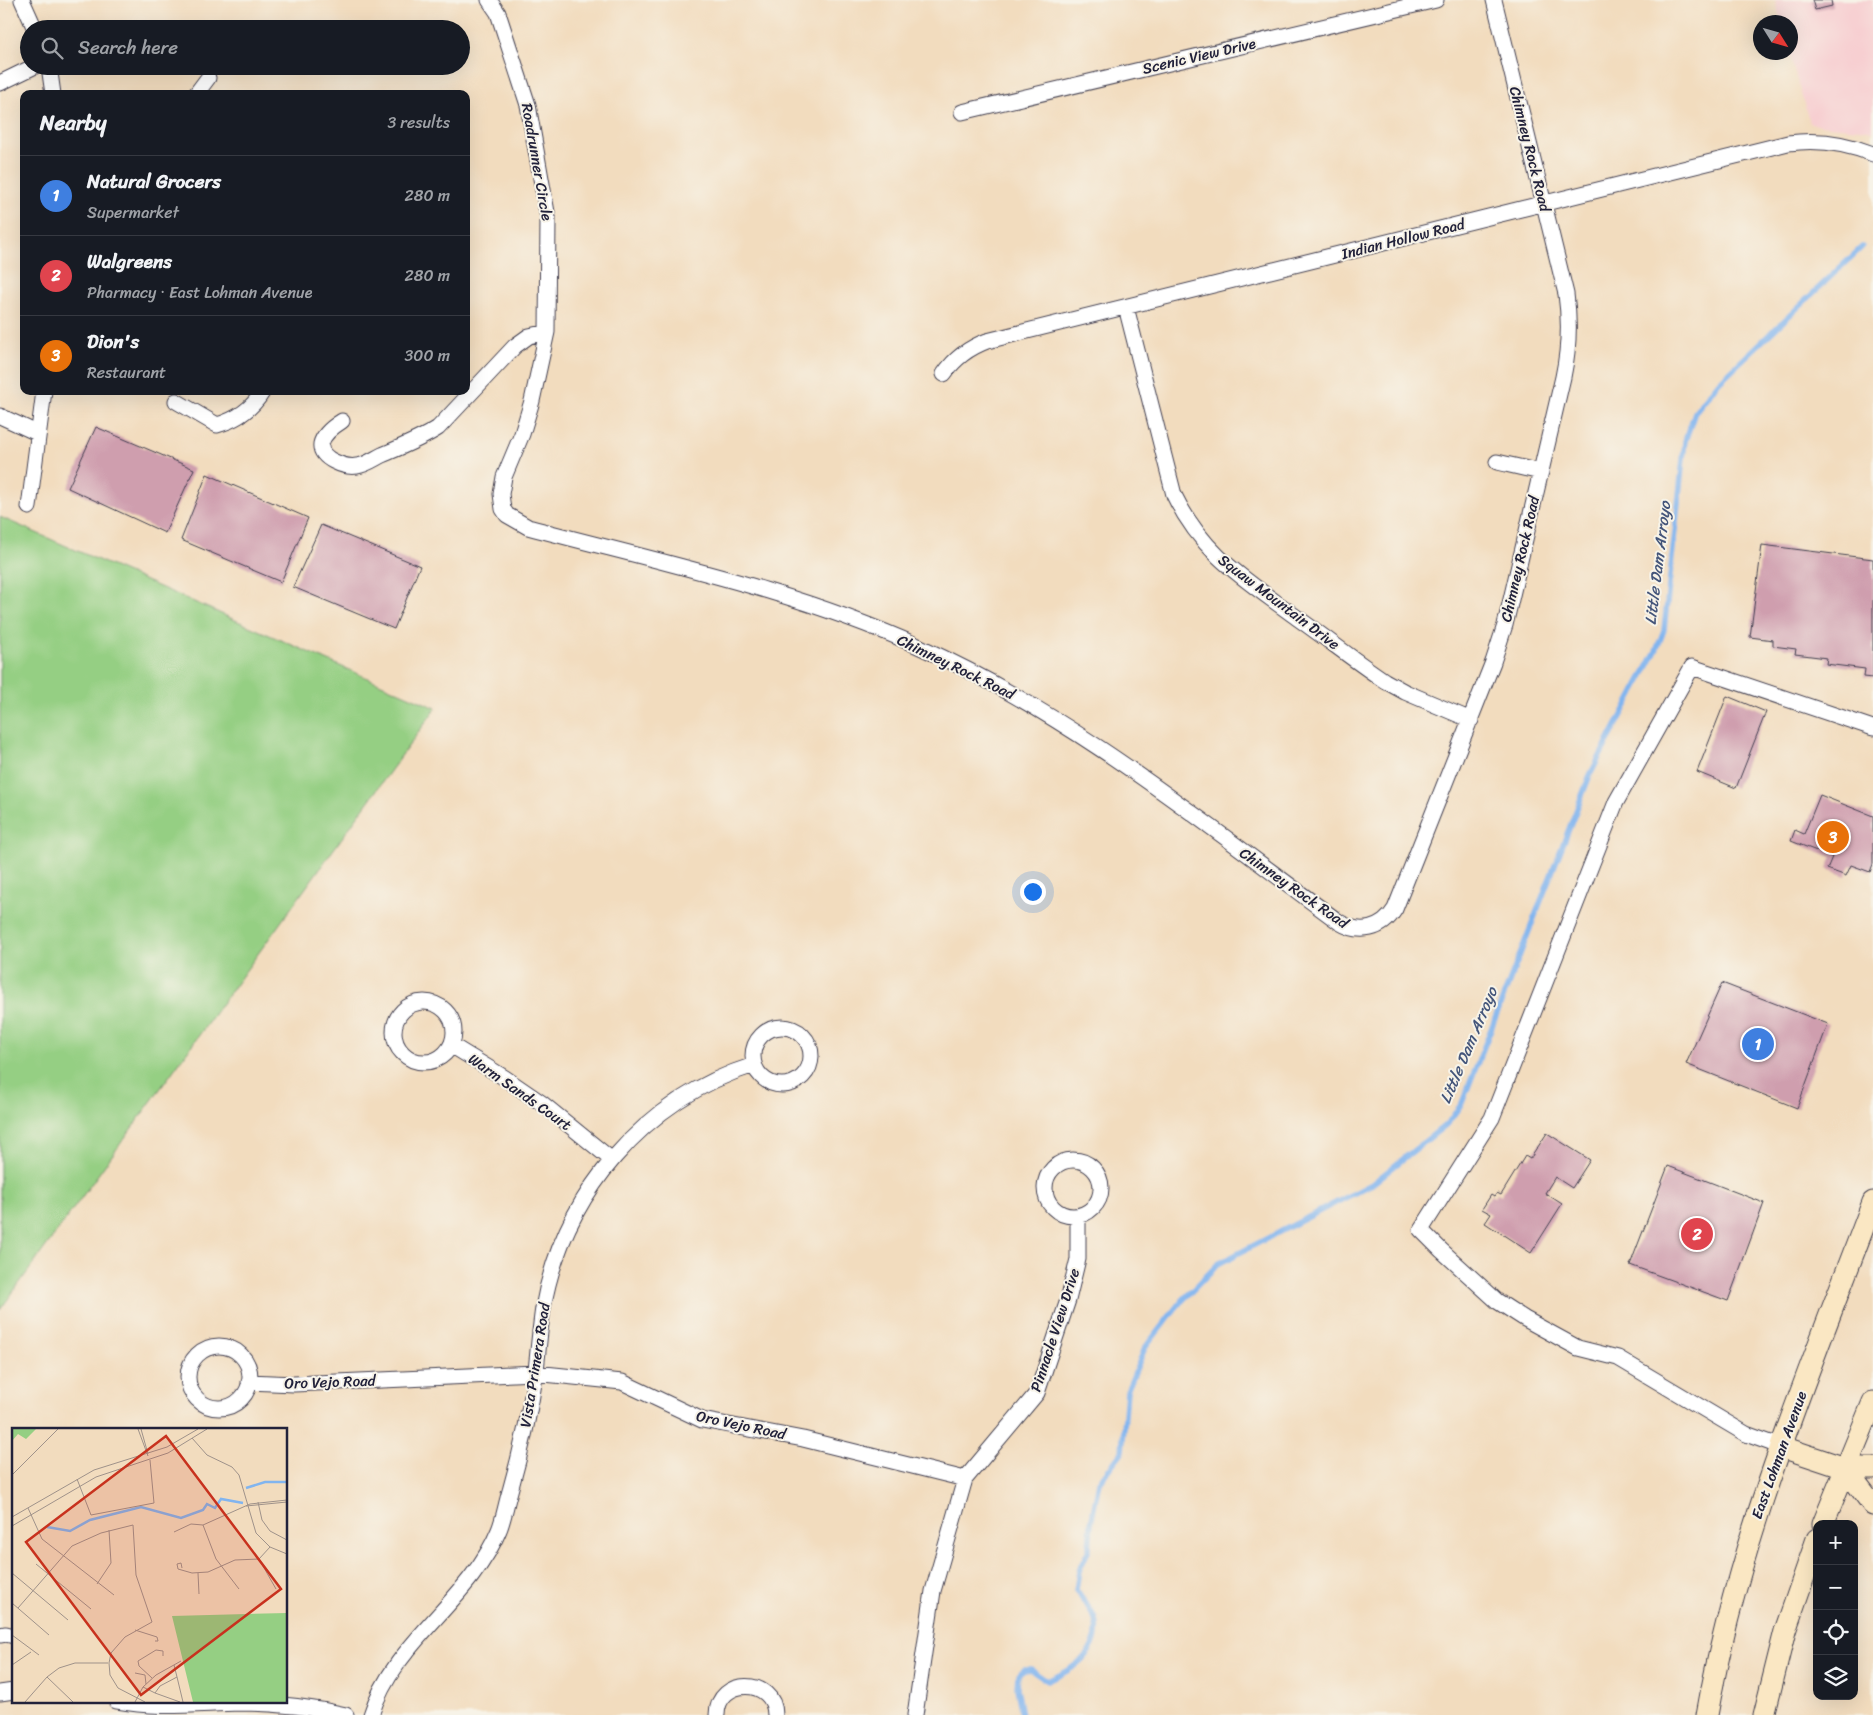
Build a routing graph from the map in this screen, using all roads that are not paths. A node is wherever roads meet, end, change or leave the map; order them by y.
1 (22, 0) edge
2 (489, 0) edge
3 (1436, 0) edge
4 (1494, 0) edge
5 (31, 20) edge
6 (20, 73) edge
7 (51, 75) edge
8 (208, 78) dead end
9 (0, 82) edge
10 (52, 90) edge
11 (199, 90) edge
12 (962, 112) dead end
13 (1873, 154) edge
14 (1544, 204) junction
15 (1126, 307) junction
16 (547, 332) junction
17 (944, 374) dead end
18 (470, 394) edge
19 (43, 395) edge
20 (260, 395) edge
21 (470, 395) edge
22 (176, 401) dead end
23 (0, 416) edge
24 (342, 421) dead end
25 (38, 434) junction
26 (1497, 462) dead end
27 (1541, 472) junction
28 (29, 507) dead end
29 (503, 509) joint
30 (1471, 720) junction
31 (1873, 728) edge
32 (451, 1045) dead end
33 (754, 1065) dead end
34 (612, 1160) junction
35 (1873, 1202) edge
36 (1078, 1216) dead end
37 (536, 1373) junction
38 (249, 1382) junction
39 (1873, 1402) edge
40 (1782, 1447) junction
41 (1845, 1468) junction
42 (1873, 1468) edge
43 (965, 1479) junction
44 (1873, 1505) edge
45 (1825, 1520) edge
46 (1813, 1550) edge
47 (122, 1702) edge
48 (346, 1715) edge
49 (371, 1715) edge
50 (717, 1715) edge
51 (775, 1715) edge
52 (915, 1715) edge
53 (1707, 1715) edge
54 (1764, 1715) edge

1 - 5 street
2 - 16 street, Roadrunner Circle
3 - 12 street, Scenic View Drive
4 - 14 street, Chimney Rock Road
6 - 9 street
7 - 10 street
8 - 11 street
13 - 14 street, Indian Hollow Road
14 - 15 street, Indian Hollow Road
14 - 27 street, Chimney Rock Road
15 - 17 street, Indian Hollow Road
15 - 30 street, Squaw Mountain Drive
16 - 18 street
16 - 29 street, Roadrunner Circle
19 - 25 street
20 - 22 street
21 - 24 street
23 - 25 street
25 - 28 street
26 - 27 street
27 - 30 street, Chimney Rock Road
29 - 30 street, Chimney Rock Road
31 - 40 street
32 - 34 street, Warm Sands Court
33 - 34 street, Vista Primera Road
34 - 37 street, Vista Primera Road
35 - 40 main road, East Lohman Avenue
36 - 43 street, Pinnacle View Drive
37 - 38 street, Oro Vejo Road
37 - 43 street, Oro Vejo Road
37 - 49 street, Vista Primera Road
38 - 38 street
39 - 41 main road
40 - 41 main road
40 - 53 main road, East Lohman Avenue
41 - 42 main road
41 - 44 main road
41 - 45 main road
43 - 52 street, Pinnacle View Drive
46 - 54 main road
47 - 48 street
50 - 51 street

